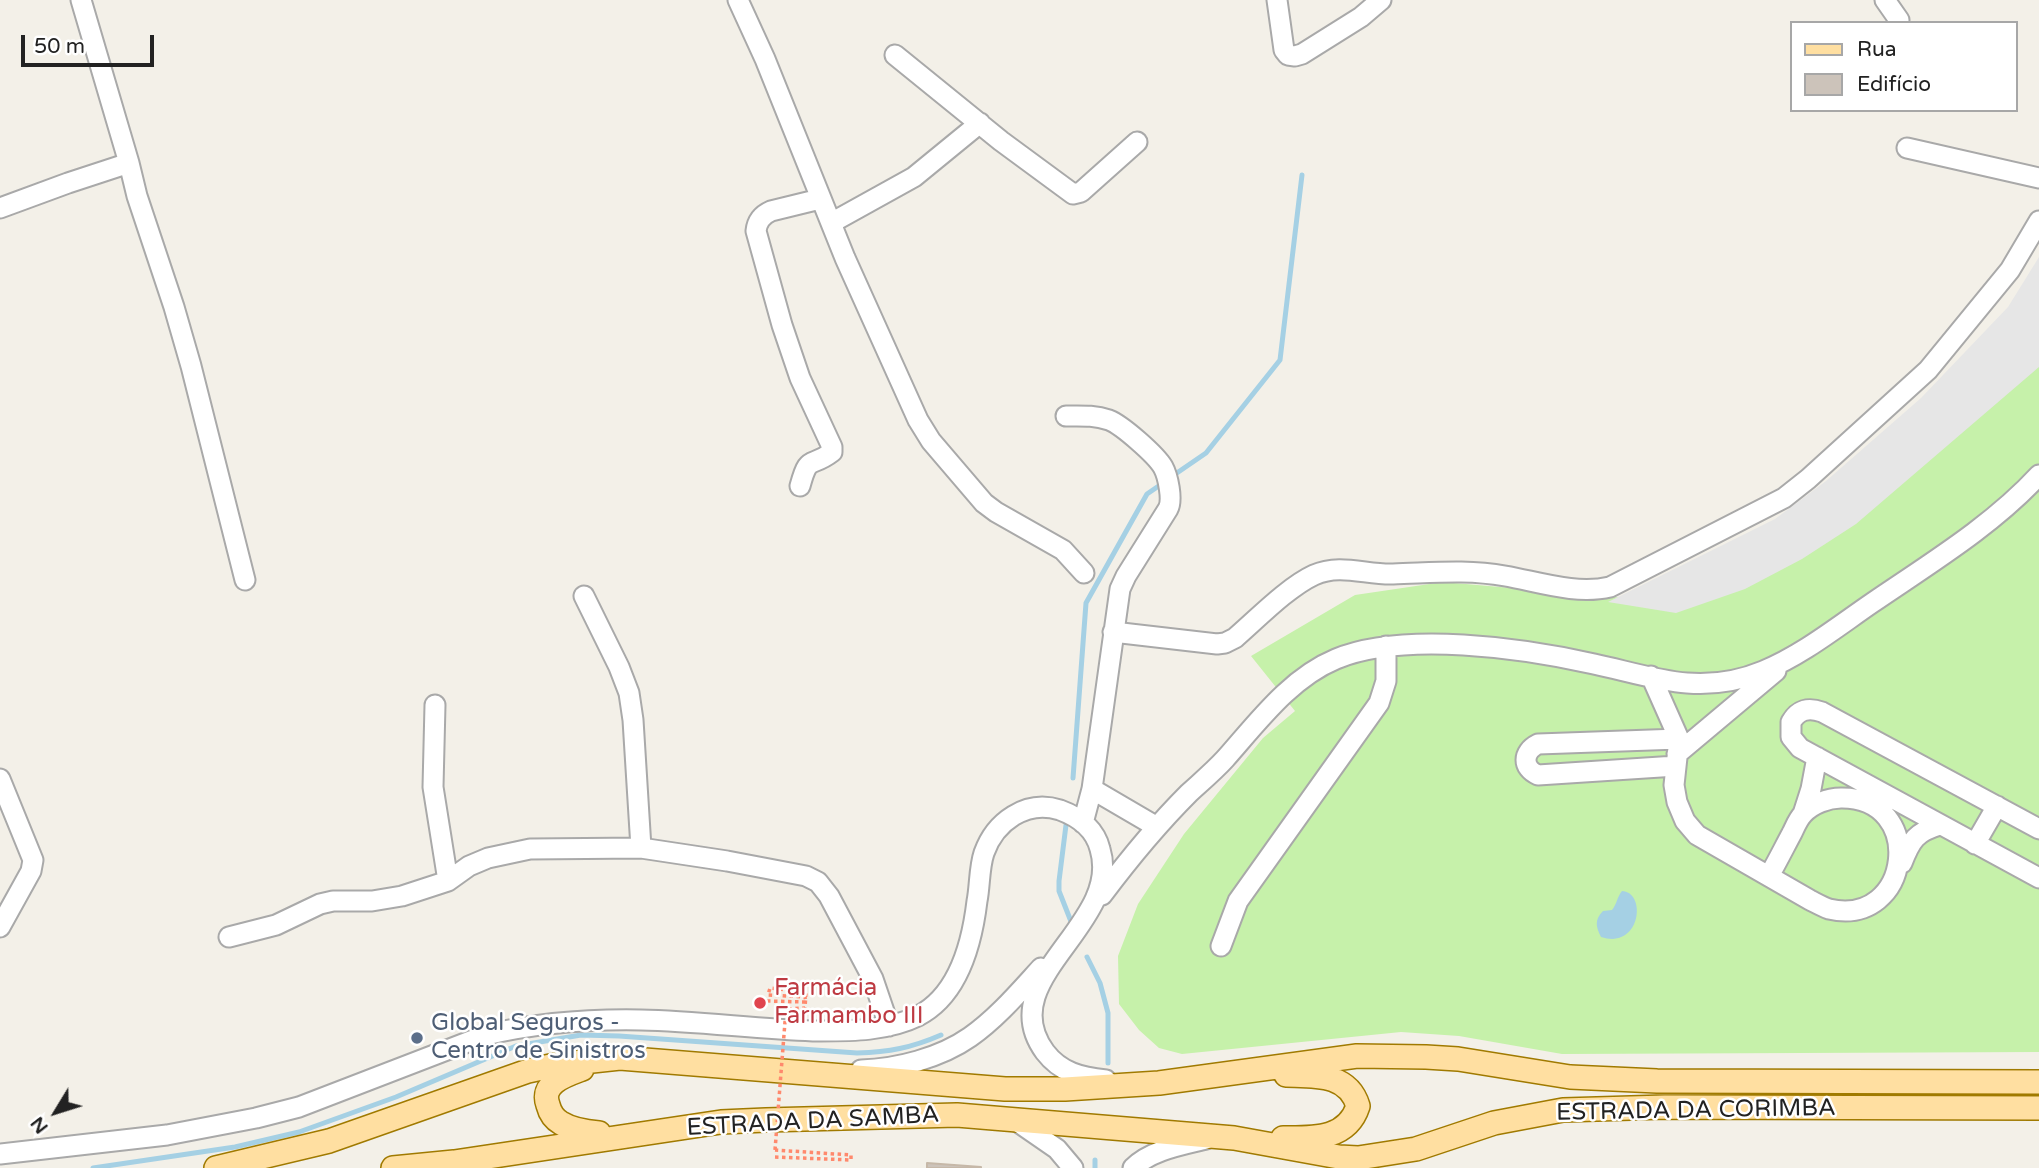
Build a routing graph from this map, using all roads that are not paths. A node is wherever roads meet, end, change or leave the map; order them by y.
1 (81, 0) edge
2 (738, 0) edge
3 (1277, 0) edge
4 (1381, 0) edge
5 (1885, 0) edge
6 (1899, 20) dead end
7 (895, 55) dead end
8 (980, 123) junction
9 (1137, 142) dead end
10 (1906, 148) dead end
11 (130, 163) junction
12 (2039, 178) edge
13 (820, 199) junction
14 (0, 208) edge
15 (2039, 221) edge
16 (831, 223) junction
17 (1066, 416) dead end
18 (2039, 474) edge
19 (800, 486) dead end
20 (1084, 573) dead end
21 (246, 580) dead end
22 (584, 596) dead end
23 (1113, 632) junction
24 (1386, 646) junction
25 (1796, 655) junction
26 (1651, 676) junction
27 (435, 705) dead end
28 (1677, 753) junction
29 (1818, 757) junction
30 (0, 779) edge
31 (1092, 789) junction
32 (1997, 806) junction
33 (1803, 814) junction
34 (1083, 822) junction
35 (1940, 825) junction
36 (1157, 827) junction
37 (2039, 829) edge
38 (1975, 844) junction
39 (642, 848) junction
40 (1769, 876) junction
41 (2039, 878) edge
42 (1895, 880) junction
43 (448, 881) junction
44 (1093, 908) junction
45 (0, 928) edge
46 (229, 937) dead end
47 (1071, 937) junction
48 (1221, 946) dead end
49 (890, 1026) junction
50 (620, 1058) junction
51 (813, 1072) junction
52 (1235, 1073) junction
53 (2039, 1082) edge
54 (1159, 1083) junction
55 (2039, 1108) edge
56 (1015, 1120) junction
57 (627, 1135) junction
58 (1226, 1137) junction
59 (0, 1154) edge
60 (216, 1168) edge
61 (393, 1168) edge
62 (1073, 1168) edge
63 (1133, 1168) edge

1 - 11 street
2 - 13 street
3 - 4 street
5 - 6 street
7 - 8 street
8 - 9 street
8 - 16 street
10 - 12 street
11 - 14 street
11 - 21 street
13 - 16 street
13 - 19 street
15 - 23 street
16 - 20 street
17 - 23 street
18 - 25 street
22 - 39 street
23 - 31 street
24 - 26 street
24 - 36 street
24 - 48 street
25 - 26 street
25 - 28 street
26 - 28 street
27 - 43 street
28 - 28 street
28 - 40 street
29 - 32 street
29 - 33 street
29 - 35 street
30 - 45 street
31 - 34 street
31 - 36 street
32 - 37 street
32 - 38 street
33 - 40 street
33 - 42 street
34 - 44 street, ESTRADA DA SAMBA
34 - 49 street
35 - 38 street
35 - 42 street
36 - 44 street
38 - 41 street
39 - 43 street
39 - 49 street
40 - 42 street
43 - 46 street
44 - 47 street, ESTRADA DA SAMBA
47 - 51 street, ESTRADA DA SAMBA
47 - 54 street, ESTRADA DA SAMBA
49 - 59 street
50 - 51 main road, ESTRADA DA SAMBA
50 - 57 main road
50 - 60 main road, ESTRADA DA SAMBA
51 - 54 main road, ESTRADA DA SAMBA
52 - 53 main road, ESTRADA DA CORIMBA
52 - 54 main road, ESTRADA DA SAMBA
52 - 58 main road
55 - 58 main road, ESTRADA DA CORIMBA
56 - 57 main road, ESTRADA DA SAMBA
56 - 58 main road, ESTRADA DA SAMBA
56 - 62 street
57 - 61 main road, ESTRADA DA SAMBA
58 - 63 street

